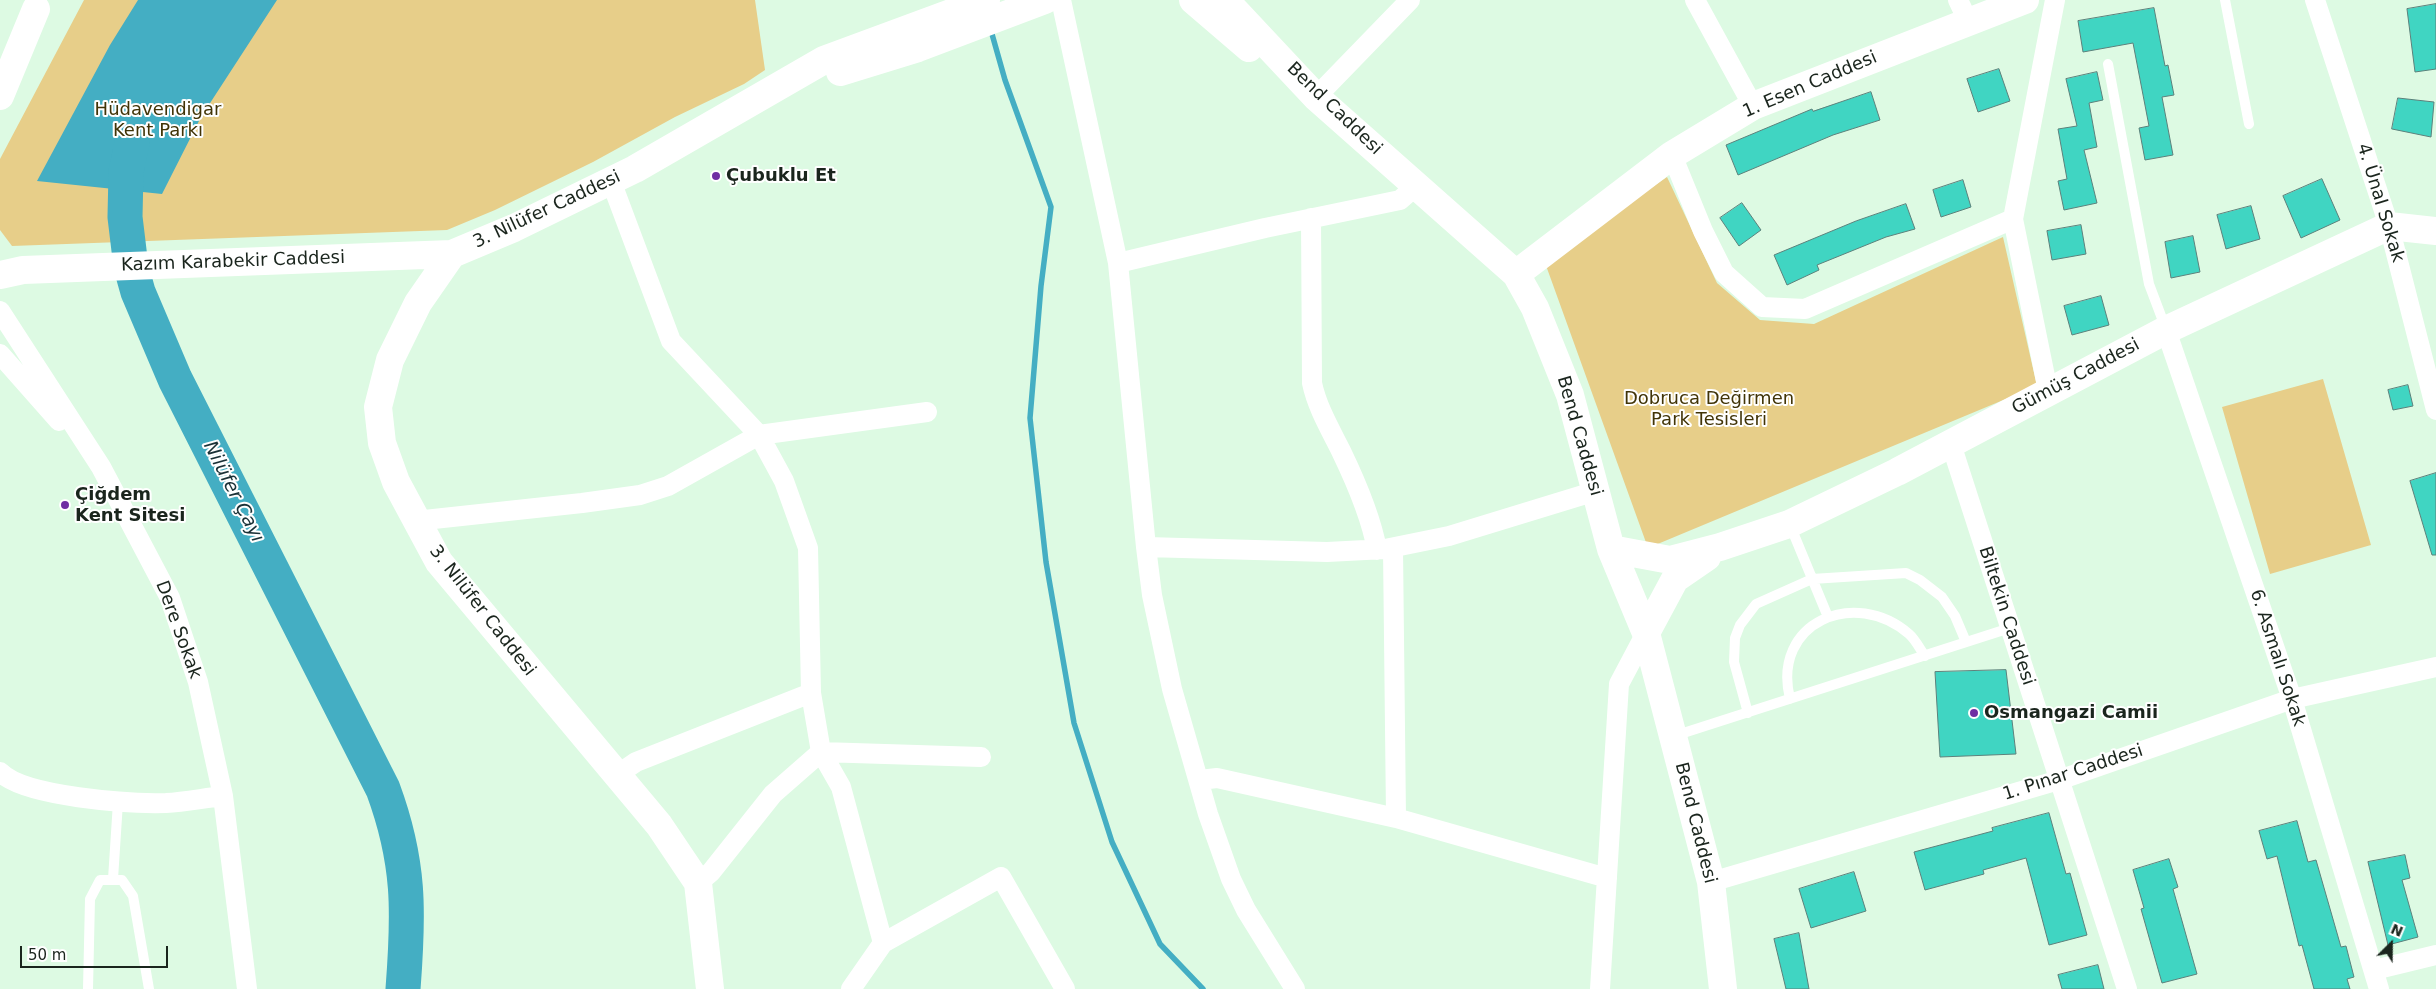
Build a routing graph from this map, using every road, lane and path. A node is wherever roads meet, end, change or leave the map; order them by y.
1 (986, 0) edge
2 (1060, 0) edge
3 (1193, 0) edge
4 (1225, 0) edge
5 (1410, 0) edge
6 (1695, 0) edge
7 (2025, 0) edge
8 (2055, 0) edge
9 (2225, 0) edge
10 (2314, 0) edge
11 (38, 4) edge
12 (1034, 4) edge
13 (1963, 11) edge
14 (912, 38) junction
15 (2108, 64) dead end
16 (0, 69) edge
17 (0, 96) edge
18 (1316, 97) junction
19 (1753, 106) junction
20 (2249, 124) dead end
21 (1672, 155) junction
22 (611, 181) junction
23 (1416, 186) junction
24 (1311, 218) junction
25 (2012, 219) junction
26 (2390, 226) junction
27 (2436, 231) edge
28 (452, 254) junction
29 (1118, 264) junction
30 (9, 271) edge
31 (1516, 274) junction
32 (0, 311) edge
33 (2166, 330) junction
34 (0, 354) edge
35 (2048, 391) junction
36 (2436, 410) edge
37 (927, 412) dead end
38 (759, 436) junction
39 (1950, 444) junction
40 (102, 467) junction
41 (1596, 491) junction
42 (415, 521) junction
43 (1789, 524) junction
44 (1146, 547) junction
45 (1720, 547) junction
46 (1385, 549) junction
47 (1611, 550) junction
48 (1812, 579) junction
49 (1828, 617) junction
50 (2010, 628) junction
51 (1646, 632) junction
52 (1966, 642) junction
53 (1925, 656) junction
54 (2436, 667) edge
55 (811, 693) junction
56 (1790, 699) junction
57 (2292, 699) junction
58 (1748, 712) junction
59 (1673, 736) junction
60 (821, 752) junction
61 (981, 757) dead end
62 (616, 775) junction
63 (1200, 780) junction
64 (2059, 780) junction
65 (2, 782) edge
66 (223, 796) junction
67 (118, 802) junction
68 (1396, 818) junction
69 (1607, 878) junction
70 (113, 879) junction
71 (1711, 882) junction
72 (698, 883) junction
73 (883, 943) junction
74 (2436, 955) edge
75 (2376, 980) edge
76 (88, 989) edge
77 (149, 989) edge
78 (247, 989) edge
79 (710, 989) edge
80 (851, 989) edge
81 (1065, 989) edge
82 (1294, 989) edge
83 (1600, 989) edge
84 (1723, 989) edge
85 (2127, 989) edge

1 - 14 main road
2 - 29 street
3 - 18 main road
4 - 18 main road, Bend Caddesi
5 - 18 street
6 - 19 street
7 - 13 main road, 1. Esen Caddesi
8 - 25 street
9 - 20 lane
10 - 26 street, 4. Ünal Sokak
11 - 16 main road
11 - 17 main road
12 - 14 main road
13 - 19 main road, 1. Esen Caddesi
14 - 22 main road, 3. Nilüfer Caddesi
15 - 33 lane
18 - 23 main road, Bend Caddesi
19 - 21 main road, 1. Esen Caddesi
21 - 25 street
21 - 31 main road, 1. Esen Caddesi
22 - 28 main road, 3. Nilüfer Caddesi
22 - 38 street
23 - 24 street
23 - 31 main road, Bend Caddesi
24 - 29 street
24 - 46 street
25 - 35 street
26 - 27 main road
26 - 33 main road, Gümüş Caddesi
26 - 36 street, 4. Ünal Sokak
28 - 30 main road, Kazım Karabekir Caddesi
28 - 42 main road, 3. Nilüfer Caddesi
29 - 44 street
31 - 41 main road, Bend Caddesi
32 - 40 street, Dere Sokak
33 - 35 main road, Gümüş Caddesi
33 - 57 street, 6. Asmalı Sokak
34 - 40 street
35 - 39 main road, Gümüş Caddesi
37 - 38 street
38 - 42 street
38 - 55 street
39 - 43 main road, Gümüş Caddesi
39 - 50 street, Biltekin Caddesi
40 - 66 street, Dere Sokak
41 - 46 street
41 - 47 main road, Bend Caddesi
42 - 62 main road, 3. Nilüfer Caddesi
43 - 45 main road, Gümüş Caddesi
43 - 48 lane
44 - 46 street
44 - 63 street
45 - 47 main road
45 - 51 main road
46 - 68 street
47 - 51 main road, Bend Caddesi
48 - 49 lane
48 - 52 lane
48 - 58 lane
49 - 53 lane
49 - 56 lane
50 - 52 lane
50 - 64 street, Biltekin Caddesi
51 - 59 main road, Bend Caddesi
51 - 69 street
52 - 53 lane
53 - 56 lane
54 - 57 street, 1. Pınar Caddesi
55 - 60 street
55 - 62 street
56 - 58 lane
57 - 64 street, 1. Pınar Caddesi
57 - 75 street, 6. Asmalı Sokak
58 - 59 lane
59 - 71 main road, Bend Caddesi
60 - 61 street
60 - 72 street
60 - 73 street
62 - 72 main road, 3. Nilüfer Caddesi
63 - 68 street
63 - 82 street
64 - 71 street, 1. Pınar Caddesi
64 - 85 street, Biltekin Caddesi
65 - 67 street
66 - 67 street
66 - 78 street, Dere Sokak
67 - 70 lane
68 - 69 street
69 - 83 street
70 - 76 lane
70 - 77 lane
71 - 84 main road, Bend Caddesi
72 - 79 main road, 3. Nilüfer Caddesi
73 - 80 street
73 - 81 street
74 - 75 street

